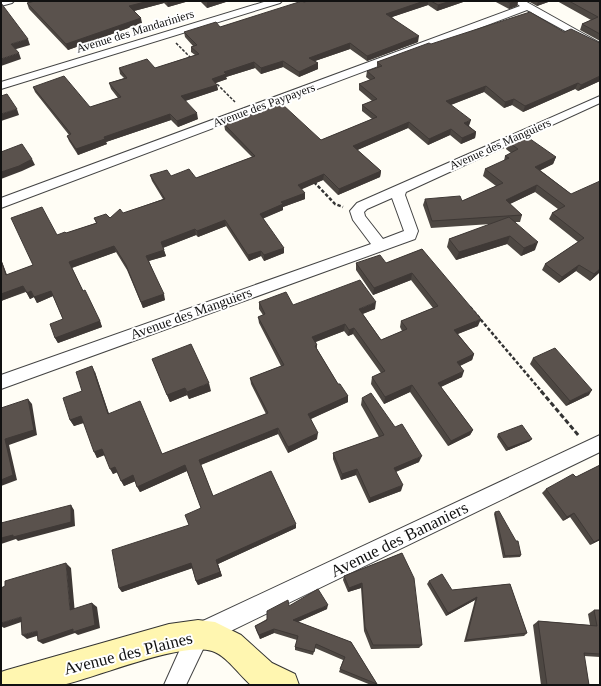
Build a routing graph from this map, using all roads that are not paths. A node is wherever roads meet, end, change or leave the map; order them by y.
1 (9, 1) edge
2 (277, 1) edge
3 (1, 3) edge
4 (523, 4) edge
5 (600, 47) edge
6 (1, 86) edge
7 (600, 99) edge
8 (400, 189) junction
9 (1, 202) edge
10 (380, 245) junction
11 (1, 382) edge
12 (595, 446) edge
13 (198, 635) junction
14 (7, 685) edge
15 (175, 685) edge
16 (284, 685) edge

1 - 3 street
2 - 6 street, Avenue des Mandariniers
4 - 5 street
4 - 9 street, Avenue des Paypayers
7 - 8 street, Avenue des Manguiers
8 - 10 street, Avenue des Manguiers
8 - 10 street, Avenue des Manguiers
10 - 11 street, Avenue des Manguiers
12 - 13 street, Avenue des Bananiers
13 - 14 street, Avenue des Plaines
13 - 15 street
13 - 16 street, Avenue des Plaines

